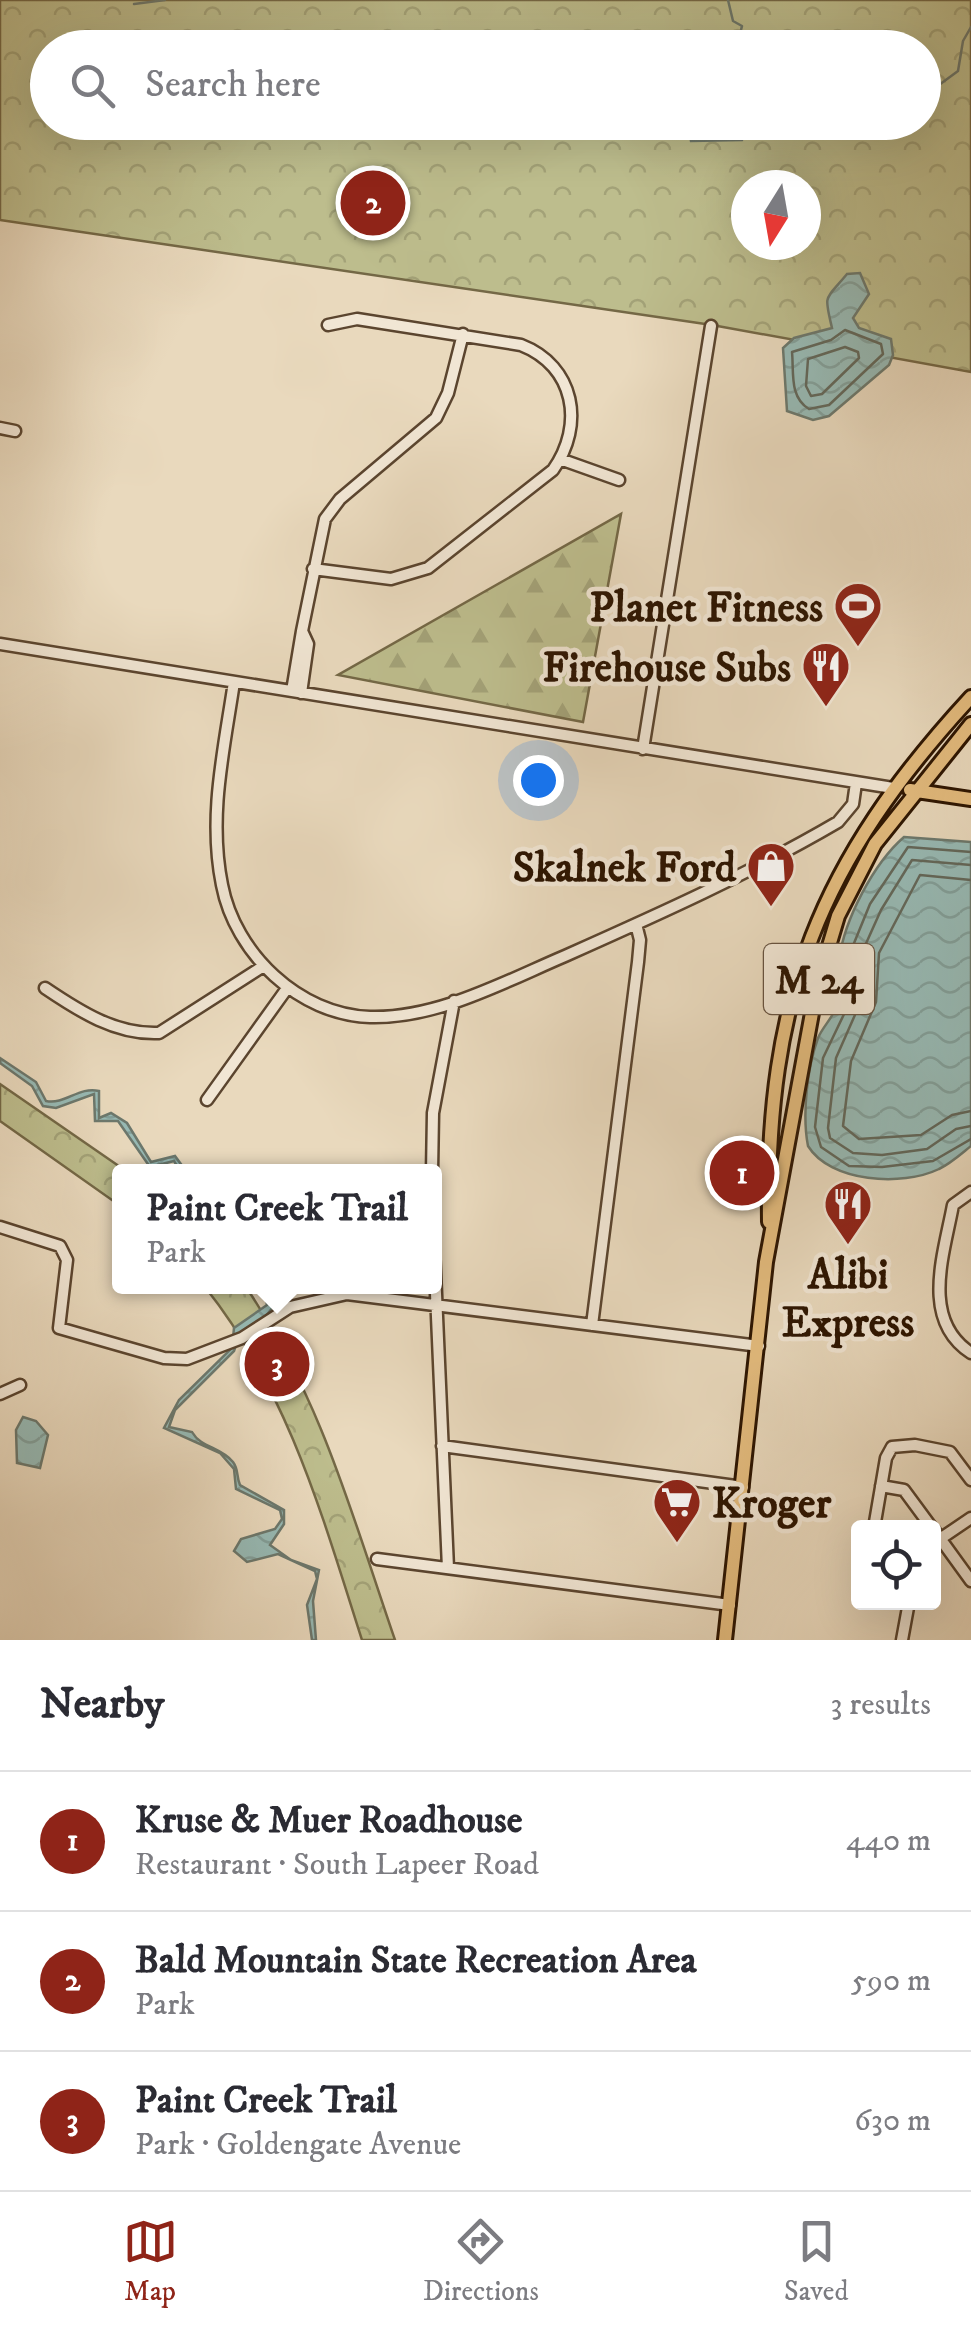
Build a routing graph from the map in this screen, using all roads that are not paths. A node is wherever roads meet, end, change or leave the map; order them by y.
1 (328, 325) dead end
2 (711, 326) dead end
3 (463, 334) junction
4 (0, 428) edge
5 (15, 431) dead end
6 (560, 459) junction
7 (619, 480) dead end
8 (313, 569) junction
9 (0, 644) edge
10 (234, 682) junction
11 (296, 692) junction
12 (971, 696) edge
13 (971, 724) edge
14 (643, 749) junction
15 (856, 782) junction
16 (892, 788) junction
17 (915, 791) junction
18 (971, 799) edge
19 (636, 924) junction
20 (262, 967) junction
21 (288, 987) junction
22 (45, 988) dead end
23 (454, 1002) junction
24 (788, 1005) junction
25 (812, 1008) junction
26 (778, 1051) junction
27 (800, 1069) junction
28 (207, 1100) dead end
29 (432, 1164) edge
30 (971, 1192) edge
31 (0, 1227) edge
32 (769, 1245) junction
33 (436, 1294) edge
34 (436, 1302) junction
35 (592, 1325) junction
36 (759, 1346) junction
37 (971, 1352) edge
38 (20, 1385) dead end
39 (0, 1394) edge
40 (442, 1446) junction
41 (971, 1480) edge
42 (881, 1486) junction
43 (742, 1487) junction
44 (971, 1518) edge
45 (875, 1520) edge
46 (925, 1520) edge
47 (941, 1532) edge
48 (941, 1543) edge
49 (377, 1558) dead end
50 (448, 1568) junction
51 (971, 1581) edge
52 (730, 1605) junction
53 (904, 1610) edge
54 (725, 1640) edge
55 (902, 1640) edge

1 - 3 street
2 - 14 street
3 - 6 street
3 - 8 street
4 - 5 street
6 - 7 street
6 - 8 street
8 - 11 street
9 - 10 street
10 - 11 street
10 - 20 street
11 - 14 street
12 - 16 main road, M 24
13 - 17 main road, M 24
14 - 15 street
15 - 16 street
15 - 19 street
16 - 17 main road
16 - 24 main road, M 24
17 - 18 main road
17 - 25 main road, M 24
19 - 23 street
19 - 35 street
20 - 21 street
20 - 22 street
21 - 23 street
21 - 28 street
23 - 29 street
24 - 25 main road
24 - 26 main road, M 24
25 - 27 main road, M 24
26 - 27 main road
26 - 32 main road, M 24
27 - 32 main road, M 24
30 - 37 street
31 - 34 street
32 - 36 main road, M 24
33 - 34 street
34 - 35 street
34 - 40 street
35 - 36 street
36 - 43 main road, M 24
38 - 39 street
40 - 43 street
40 - 50 street
41 - 42 street
42 - 45 street
42 - 46 street
43 - 52 main road, M 24
44 - 47 street
48 - 51 street
49 - 50 street
50 - 52 street
52 - 54 main road, M 24
53 - 55 street

